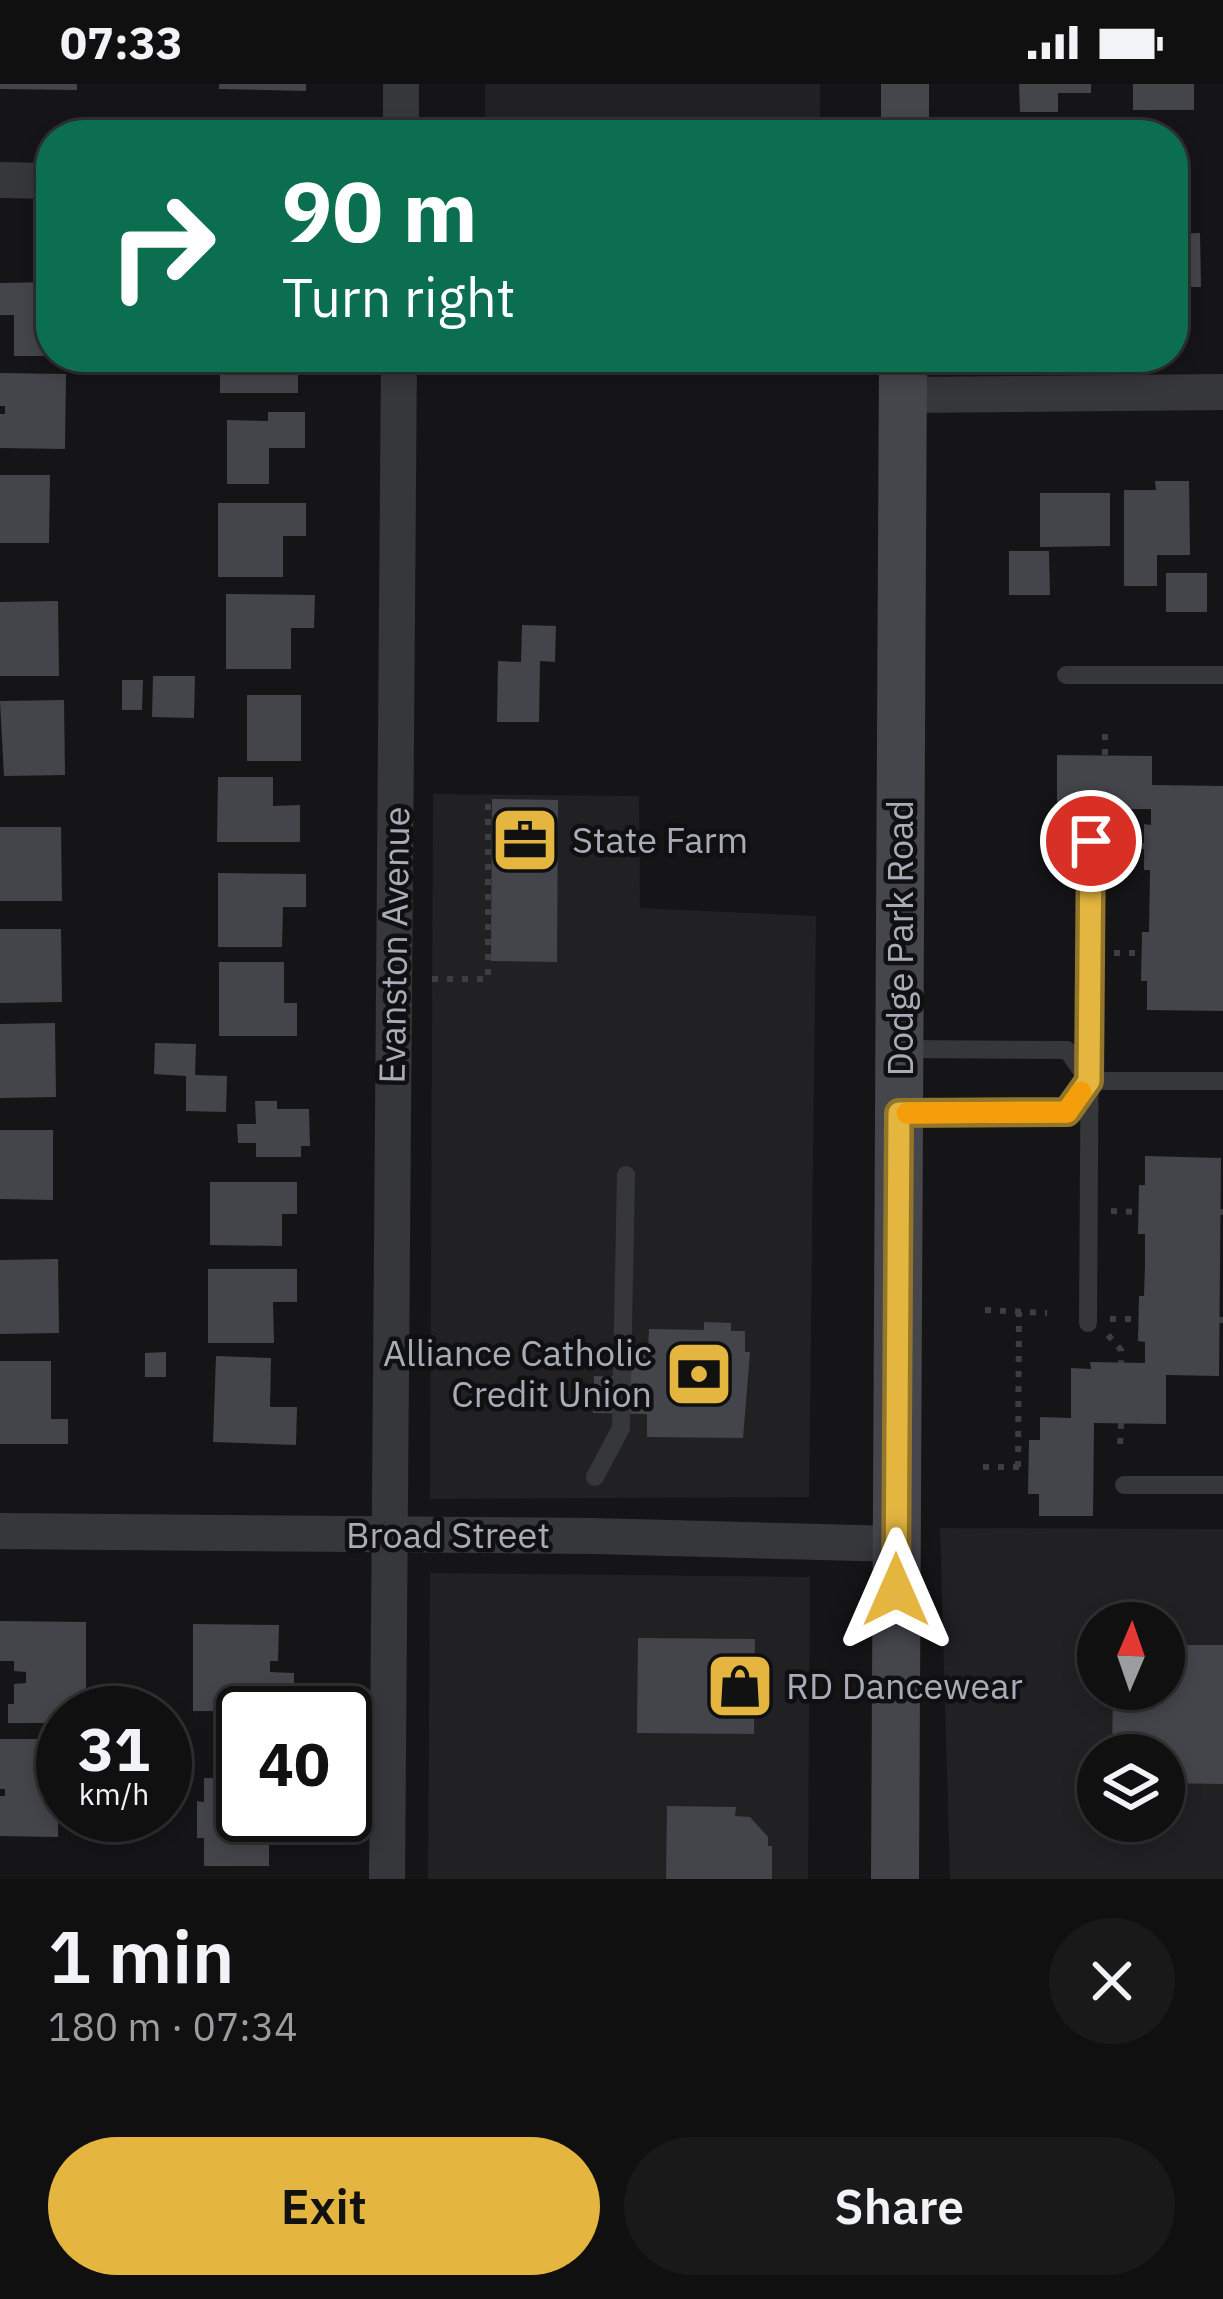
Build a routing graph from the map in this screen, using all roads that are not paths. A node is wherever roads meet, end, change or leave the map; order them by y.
1 (401, 84) edge
2 (905, 84) edge
3 (401, 120) edge
4 (905, 120) edge
5 (0, 180) edge
6 (36, 181) edge
7 (399, 372) edge
8 (903, 376) edge
9 (1223, 392) edge
10 (1066, 675) dead end
11 (1223, 675) edge
12 (1097, 841) road end
13 (899, 1049) junction
14 (1089, 1081) junction
15 (1223, 1082) edge
16 (899, 1113) junction
17 (626, 1175) dead end
18 (1099, 1323) road end
19 (595, 1477) dead end
20 (1124, 1485) dead end
21 (1223, 1485) edge
22 (0, 1532) edge
23 (389, 1534) junction
24 (897, 1544) junction
25 (387, 1879) edge
26 (895, 1879) edge

1 - 3 street
2 - 4 street
5 - 6 street
7 - 23 street, Evanston Avenue
8 - 9 street
8 - 13 street, Dodge Park Road
10 - 11 lane
12 - 14 lane
13 - 14 lane
13 - 16 street, Dodge Park Road
14 - 15 lane
14 - 16 lane
14 - 18 lane
16 - 24 street, Dodge Park Road
17 - 19 lane
20 - 21 lane
22 - 23 street, Broad Street
23 - 24 street, Broad Street
23 - 25 street, Evanston Avenue
24 - 26 street, Dodge Park Road

